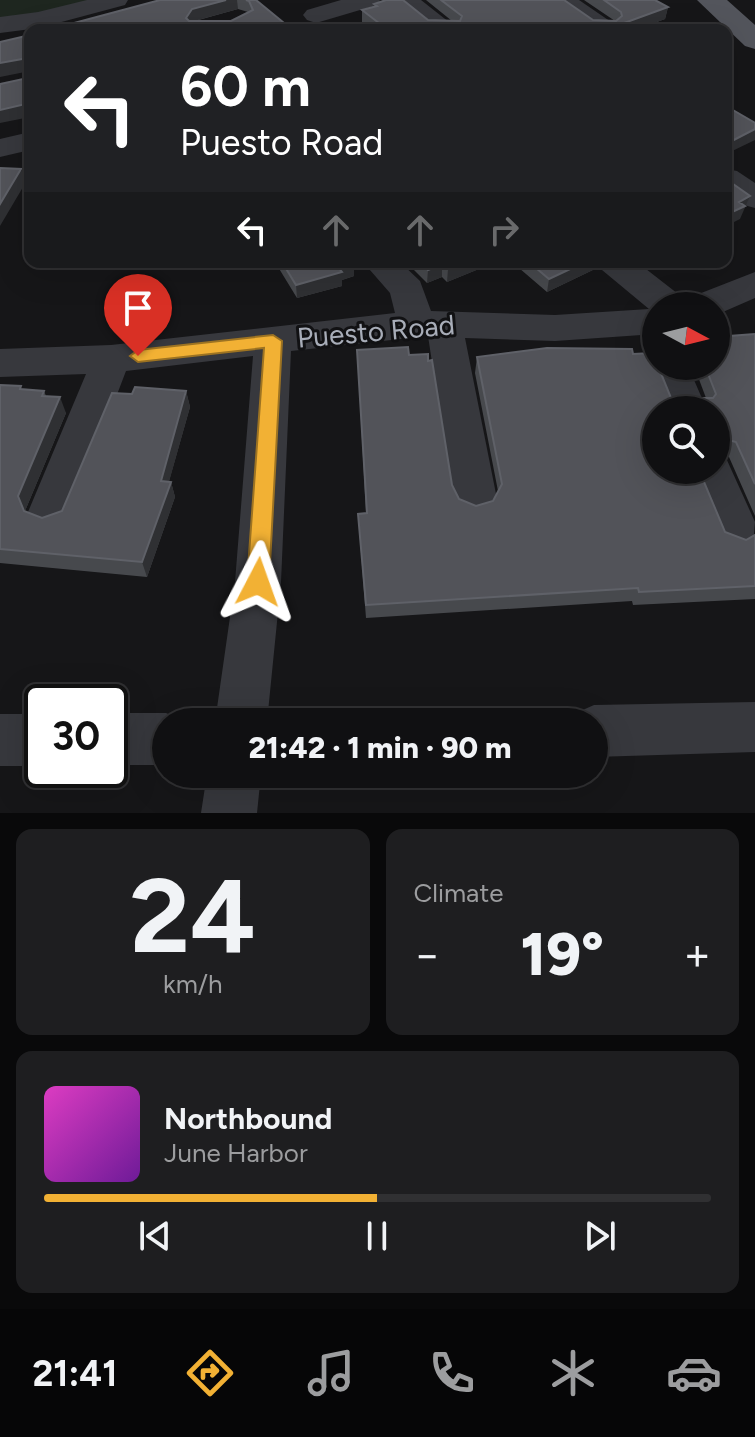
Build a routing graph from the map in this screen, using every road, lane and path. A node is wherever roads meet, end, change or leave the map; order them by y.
1 (116, 0) edge
2 (294, 0) edge
3 (368, 0) edge
4 (405, 0) edge
5 (562, 0) edge
6 (711, 0) edge
7 (322, 22) edge
8 (438, 24) edge
9 (601, 24) edge
10 (0, 25) edge
11 (755, 40) edge
12 (732, 182) edge
13 (755, 198) edge
14 (386, 268) edge
15 (619, 268) edge
16 (755, 284) edge
17 (730, 295) edge
18 (642, 299) edge
19 (642, 321) edge
20 (430, 323) junction
21 (273, 341) junction
22 (111, 359) junction
23 (0, 363) edge
24 (717, 484) edge
25 (475, 499) dead end
26 (50, 512) edge
27 (737, 532) dead end
28 (243, 708) edge
29 (755, 727) edge
30 (608, 731) edge
31 (128, 739) edge
32 (152, 739) edge
33 (0, 740) edge
34 (24, 740) edge
35 (232, 788) edge
36 (229, 813) edge

1 - 10 street
2 - 7 street
3 - 7 street
4 - 8 street
5 - 9 street
6 - 11 main road
12 - 13 street
14 - 20 street
15 - 18 street
16 - 17 street
19 - 20 street, Puesto Road
20 - 21 street, Puesto Road
20 - 25 street
21 - 22 street, Puesto Road
21 - 28 street
22 - 23 street, Puesto Road
22 - 26 street
24 - 27 street
29 - 30 street
31 - 32 street
33 - 34 street
35 - 36 street

